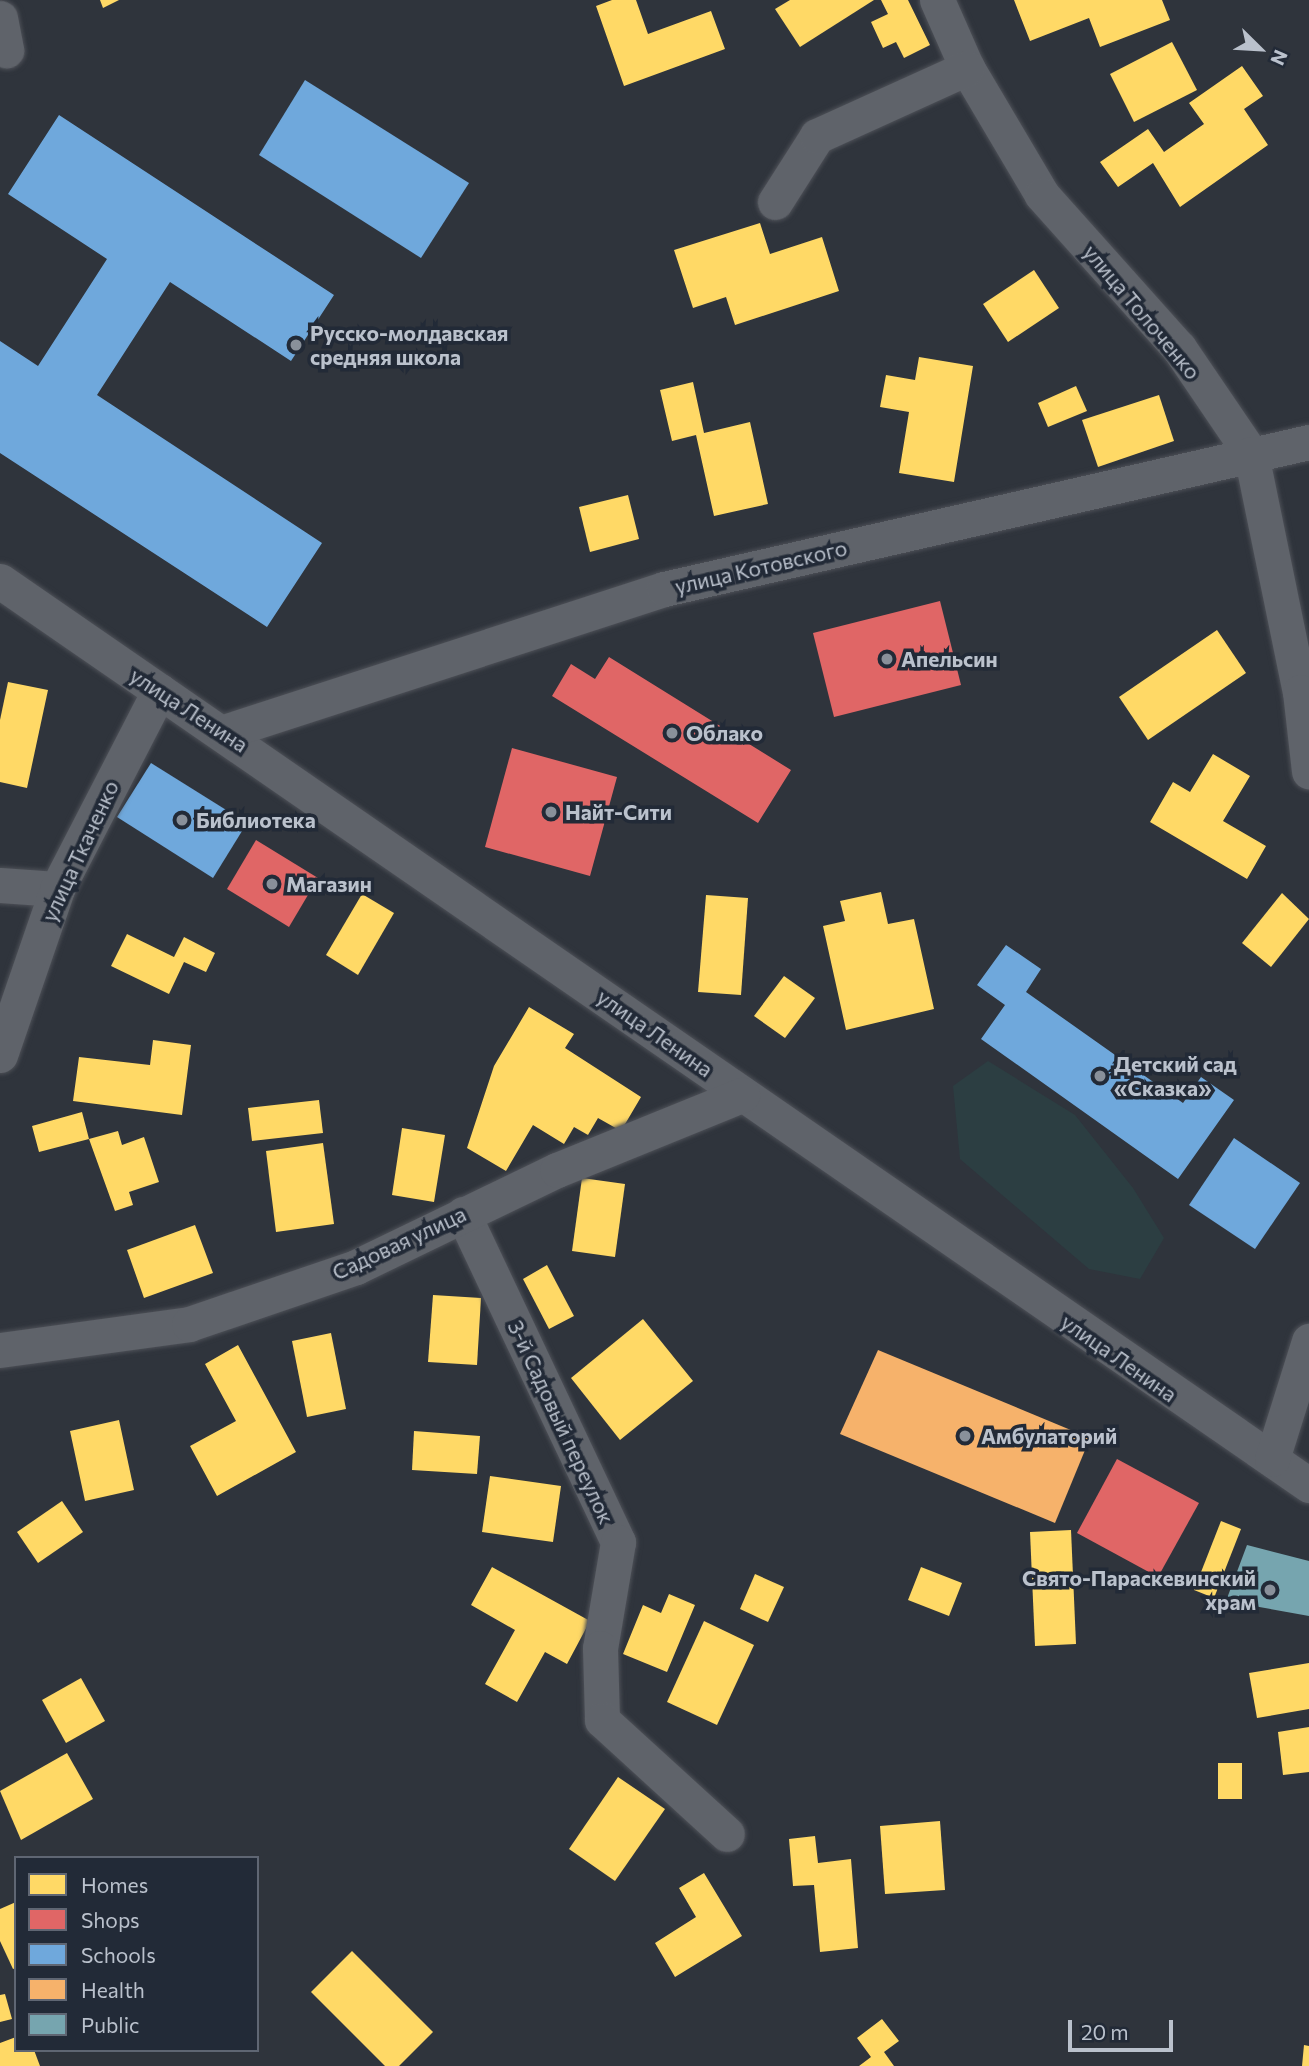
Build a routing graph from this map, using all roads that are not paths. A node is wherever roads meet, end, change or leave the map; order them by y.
1 (937, 0) edge
2 (967, 68) junction
3 (775, 202) dead end
4 (1309, 442) edge
5 (1251, 454) junction
6 (0, 581) edge
7 (159, 691) junction
8 (224, 732) junction
9 (1309, 771) edge
10 (0, 885) edge
11 (57, 889) junction
12 (0, 1055) edge
13 (743, 1095) junction
14 (463, 1214) junction
15 (1309, 1341) edge
16 (0, 1350) edge
17 (1272, 1459) junction
18 (1309, 1485) edge
19 (727, 1834) dead end

1 - 2 street, улица Толоченко
2 - 3 street
2 - 5 street, улица Толоченко
4 - 5 street, улица Котовского
5 - 8 street, улица Котовского
5 - 9 street, улица Толоченко
6 - 7 street, улица Ленина
7 - 8 street, улица Ленина
7 - 11 street, улица Ткаченко
8 - 13 street, улица Ленина
10 - 11 street
11 - 12 street, улица Ткаченко
13 - 14 street, Садовая улица
13 - 17 street, улица Ленина
14 - 16 street, Садовая улица
14 - 19 street, 3-й Садовый переулок
15 - 17 street
17 - 18 street, улица Ленина

